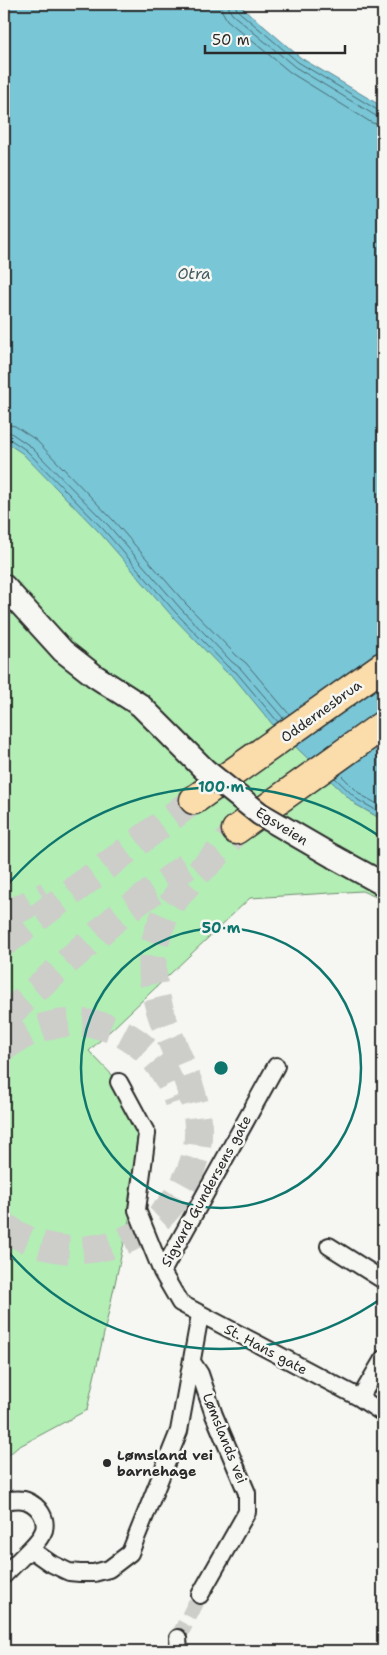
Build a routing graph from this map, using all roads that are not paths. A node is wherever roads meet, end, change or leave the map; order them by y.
1 (4, 586) edge
2 (383, 666) edge
3 (383, 725) edge
4 (194, 800) tunnel mouth
5 (236, 830) tunnel mouth
6 (383, 884) edge
7 (276, 1066) dead end
8 (119, 1082) dead end
9 (328, 1246) dead end
10 (162, 1272) junction
11 (383, 1280) edge
12 (200, 1315) junction
13 (383, 1359) edge
14 (192, 1362) junction
15 (360, 1398) junction
16 (383, 1413) edge
17 (4, 1501) edge
18 (30, 1549) junction
19 (4, 1575) edge
20 (200, 1595) tunnel mouth

1 - 6 street, Egsveien, bridge
2 - 4 highway, Oddernesbrua
3 - 5 highway
7 - 10 street, Sigvard Gundersens gate
8 - 10 street, Sigvard Gundersens gate
9 - 11 street
10 - 12 street, St. Hans gate
12 - 14 street, Lømslands vei
12 - 15 street, St. Hans gate
13 - 15 street
14 - 18 street, Lømslands vei
14 - 20 street, Lømslands vei
15 - 16 street, St. Hans gate
17 - 18 street
18 - 19 street

